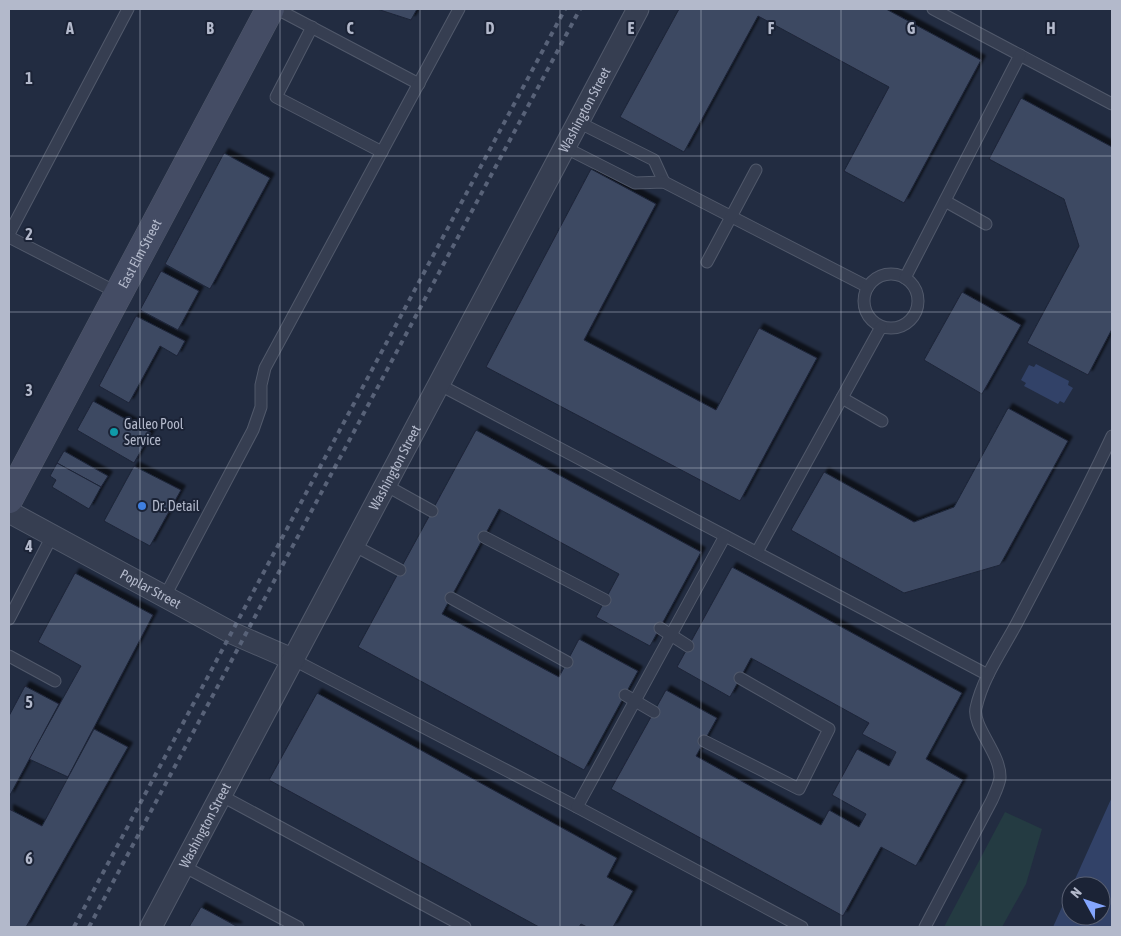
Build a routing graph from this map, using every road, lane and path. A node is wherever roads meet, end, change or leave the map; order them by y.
1 (128, 9) edge
2 (270, 9) edge
3 (277, 9) edge
4 (460, 9) edge
5 (638, 9) edge
6 (933, 9) edge
7 (312, 28) junction
8 (1020, 55) junction
9 (419, 84) junction
10 (1112, 104) edge
11 (580, 122) junction
12 (566, 148) junction
13 (382, 152) junction
14 (756, 170) dead end
15 (664, 182) junction
16 (945, 201) junction
17 (732, 217) junction
18 (986, 224) dead end
19 (9, 234) edge
20 (9, 237) edge
21 (708, 262) dead end
22 (905, 278) junction
23 (868, 287) junction
24 (118, 293) junction
25 (881, 327) junction
26 (440, 385) junction
27 (842, 398) junction
28 (882, 421) dead end
29 (1112, 436) edge
30 (387, 486) junction
31 (9, 499) edge
32 (432, 511) dead end
33 (9, 512) edge
34 (52, 536) junction
35 (726, 536) junction
36 (484, 537) dead end
37 (355, 546) junction
38 (757, 552) junction
39 (400, 570) dead end
40 (165, 596) junction
41 (451, 598) dead end
42 (605, 600) dead end
43 (9, 619) edge
44 (660, 628) dead end
45 (672, 635) junction
46 (688, 646) dead end
47 (9, 656) edge
48 (294, 660) junction
49 (567, 662) dead end
50 (988, 675) junction
51 (740, 678) dead end
52 (55, 681) dead end
53 (630, 698) junction
54 (654, 712) dead end
55 (704, 741) dead end
56 (222, 796) junction
57 (577, 807) junction
58 (185, 867) junction
59 (151, 927) edge
60 (298, 927) edge
61 (465, 927) edge
62 (802, 927) edge
63 (925, 927) edge

1 - 19 lane
2 - 24 main road, East Elm Street
3 - 7 lane
4 - 9 lane
5 - 11 street, Washington Street
6 - 8 lane
7 - 9 lane
7 - 13 lane
8 - 10 lane
8 - 16 lane
9 - 13 lane
11 - 12 street, Washington Street
11 - 15 lane
12 - 15 lane
12 - 26 street, Washington Street
13 - 40 lane
14 - 17 lane
15 - 17 lane
16 - 18 lane
16 - 22 lane
17 - 21 lane
17 - 23 lane
20 - 24 lane
22 - 23 lane
22 - 25 lane
23 - 25 lane
24 - 31 main road, East Elm Street
25 - 27 lane
26 - 30 street, Washington Street
26 - 35 lane
27 - 28 lane
27 - 38 lane
29 - 50 lane
30 - 32 lane
30 - 37 street, Washington Street
33 - 34 street, Poplar Street
34 - 40 street, Poplar Street
34 - 43 lane
35 - 38 lane
35 - 45 lane
36 - 42 lane
37 - 39 lane
37 - 48 street, Washington Street
38 - 50 lane
40 - 48 street, Poplar Street
41 - 49 lane
44 - 45 lane
45 - 46 lane
45 - 53 lane
47 - 52 lane
48 - 56 street, Washington Street
48 - 57 lane
50 - 63 lane
51 - 55 lane
53 - 54 lane
53 - 57 lane
56 - 58 street, Washington Street
56 - 61 lane
57 - 62 lane
58 - 59 street, Washington Street
58 - 60 lane

